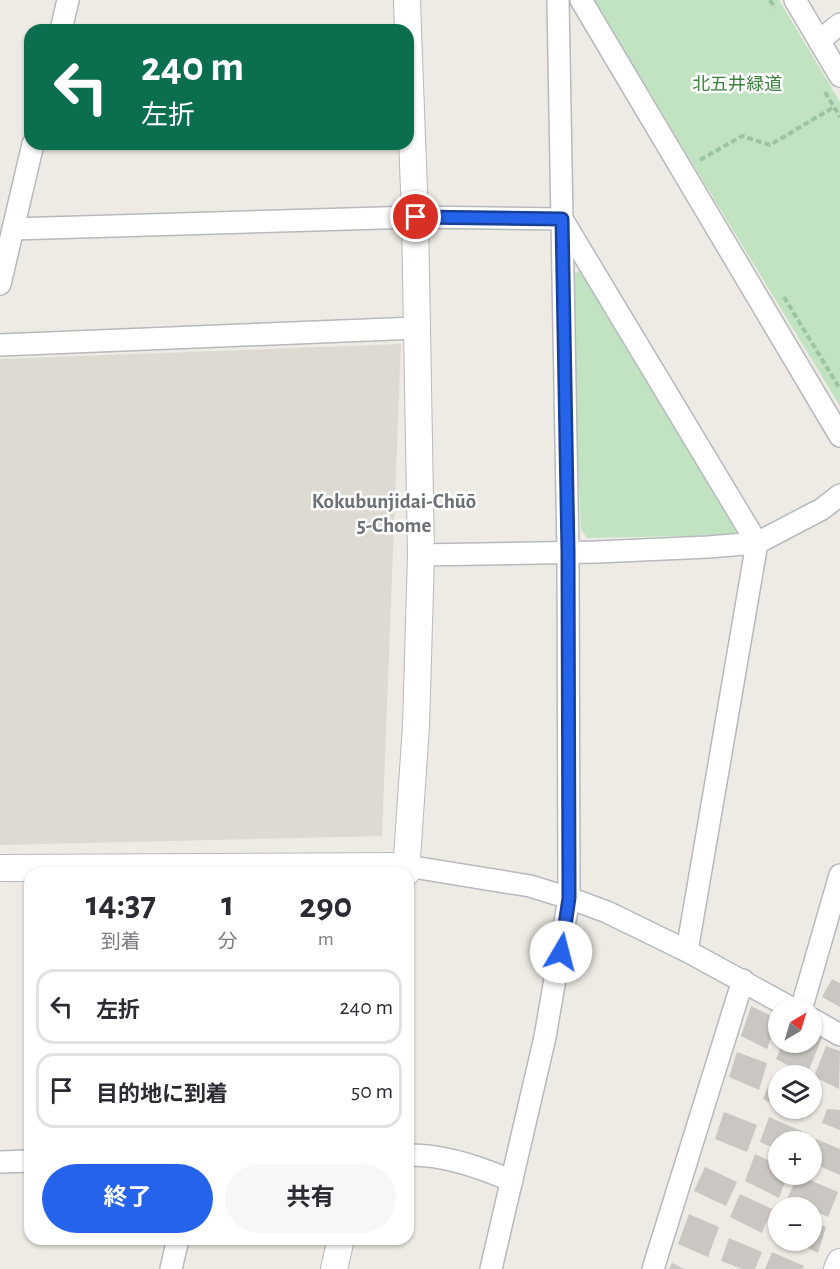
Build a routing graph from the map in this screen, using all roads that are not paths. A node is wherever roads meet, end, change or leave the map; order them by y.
1 (68, 0) edge
2 (407, 0) edge
3 (558, 0) edge
4 (581, 0) edge
5 (795, 0) edge
6 (62, 24) edge
7 (408, 24) edge
8 (840, 24) edge
9 (819, 42) junction
10 (840, 76) edge
11 (32, 150) edge
12 (412, 150) edge
13 (416, 217) junction
14 (562, 219) junction
15 (13, 229) junction
16 (0, 284) edge
17 (416, 328) junction
18 (0, 345) edge
19 (840, 436) edge
20 (840, 495) edge
21 (757, 543) junction
22 (568, 552) junction
23 (421, 555) junction
24 (406, 867) edge
25 (0, 868) edge
26 (24, 868) edge
27 (414, 871) edge
28 (840, 875) edge
29 (569, 898) junction
30 (687, 951) junction
31 (743, 980) junction
32 (776, 999) edge
33 (804, 999) edge
34 (822, 1025) edge
35 (840, 1035) edge
36 (414, 1155) edge
37 (24, 1161) edge
38 (0, 1162) edge
39 (512, 1180) junction
40 (177, 1245) edge
41 (340, 1245) edge
42 (840, 1262) edge
43 (171, 1269) edge
44 (334, 1269) edge
45 (491, 1269) edge
46 (654, 1269) edge
47 (837, 1269) edge

1 - 6 street
2 - 7 street
3 - 14 street
4 - 19 street
5 - 9 street
8 - 9 street
9 - 10 street
11 - 15 street
12 - 13 street
13 - 14 street
13 - 15 street
13 - 17 street
14 - 21 street
14 - 22 street
15 - 16 street
17 - 18 street
17 - 23 street
20 - 21 street
21 - 22 street
21 - 30 street
22 - 23 street
22 - 29 street
23 - 24 street
25 - 26 street
27 - 29 street
28 - 33 street
29 - 30 street
29 - 39 street
30 - 31 street
31 - 32 street
31 - 46 street
34 - 35 street
36 - 39 street
37 - 38 street
39 - 45 street
40 - 43 street
41 - 44 street
42 - 47 street

